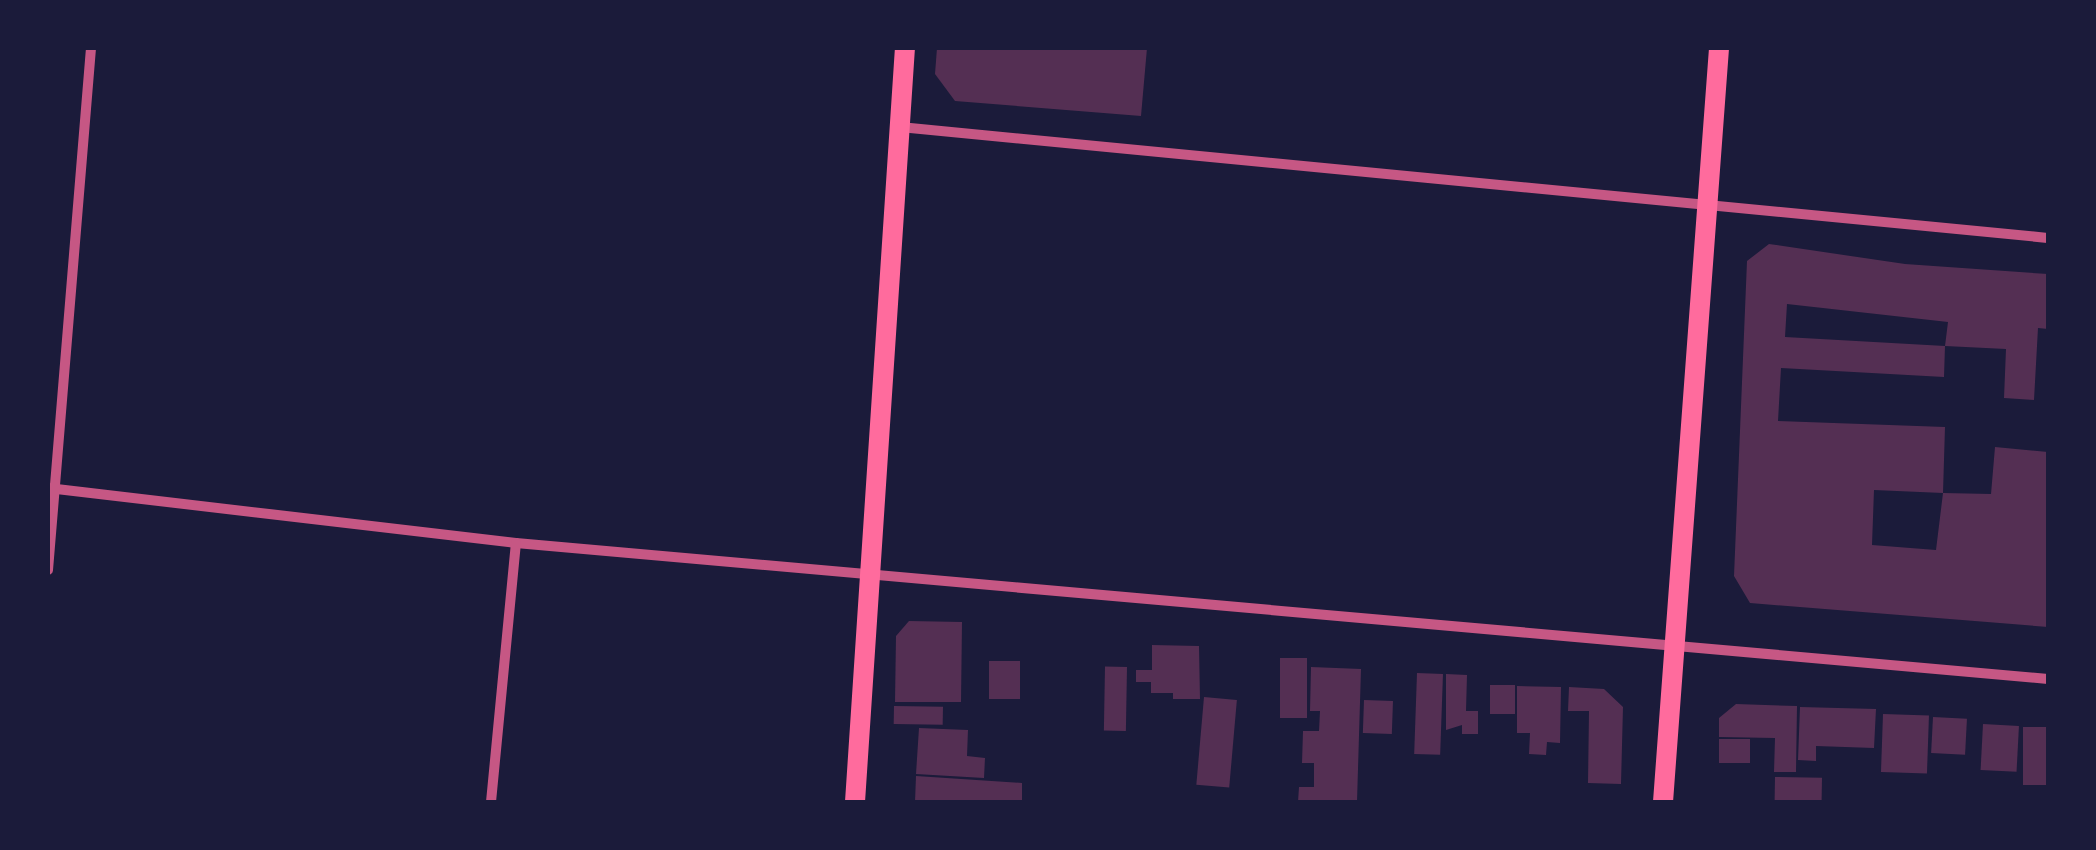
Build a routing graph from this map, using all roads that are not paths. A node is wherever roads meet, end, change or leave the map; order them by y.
1 (90, 48) edge
2 (905, 48) edge
3 (1718, 48) edge
4 (899, 126) junction
5 (1707, 208) junction
6 (2048, 238) edge
7 (51, 488) edge
8 (516, 543) junction
9 (48, 570) edge
10 (872, 576) junction
11 (1674, 643) junction
12 (2048, 679) edge
13 (491, 802) edge
14 (855, 802) edge
15 (1663, 802) edge

1 - 7 street
2 - 4 main road
3 - 5 main road
4 - 5 street
4 - 10 main road
5 - 6 street
5 - 11 main road
7 - 8 street
7 - 9 street
8 - 10 street
8 - 13 street
10 - 11 street
10 - 14 main road
11 - 12 street
11 - 15 main road

